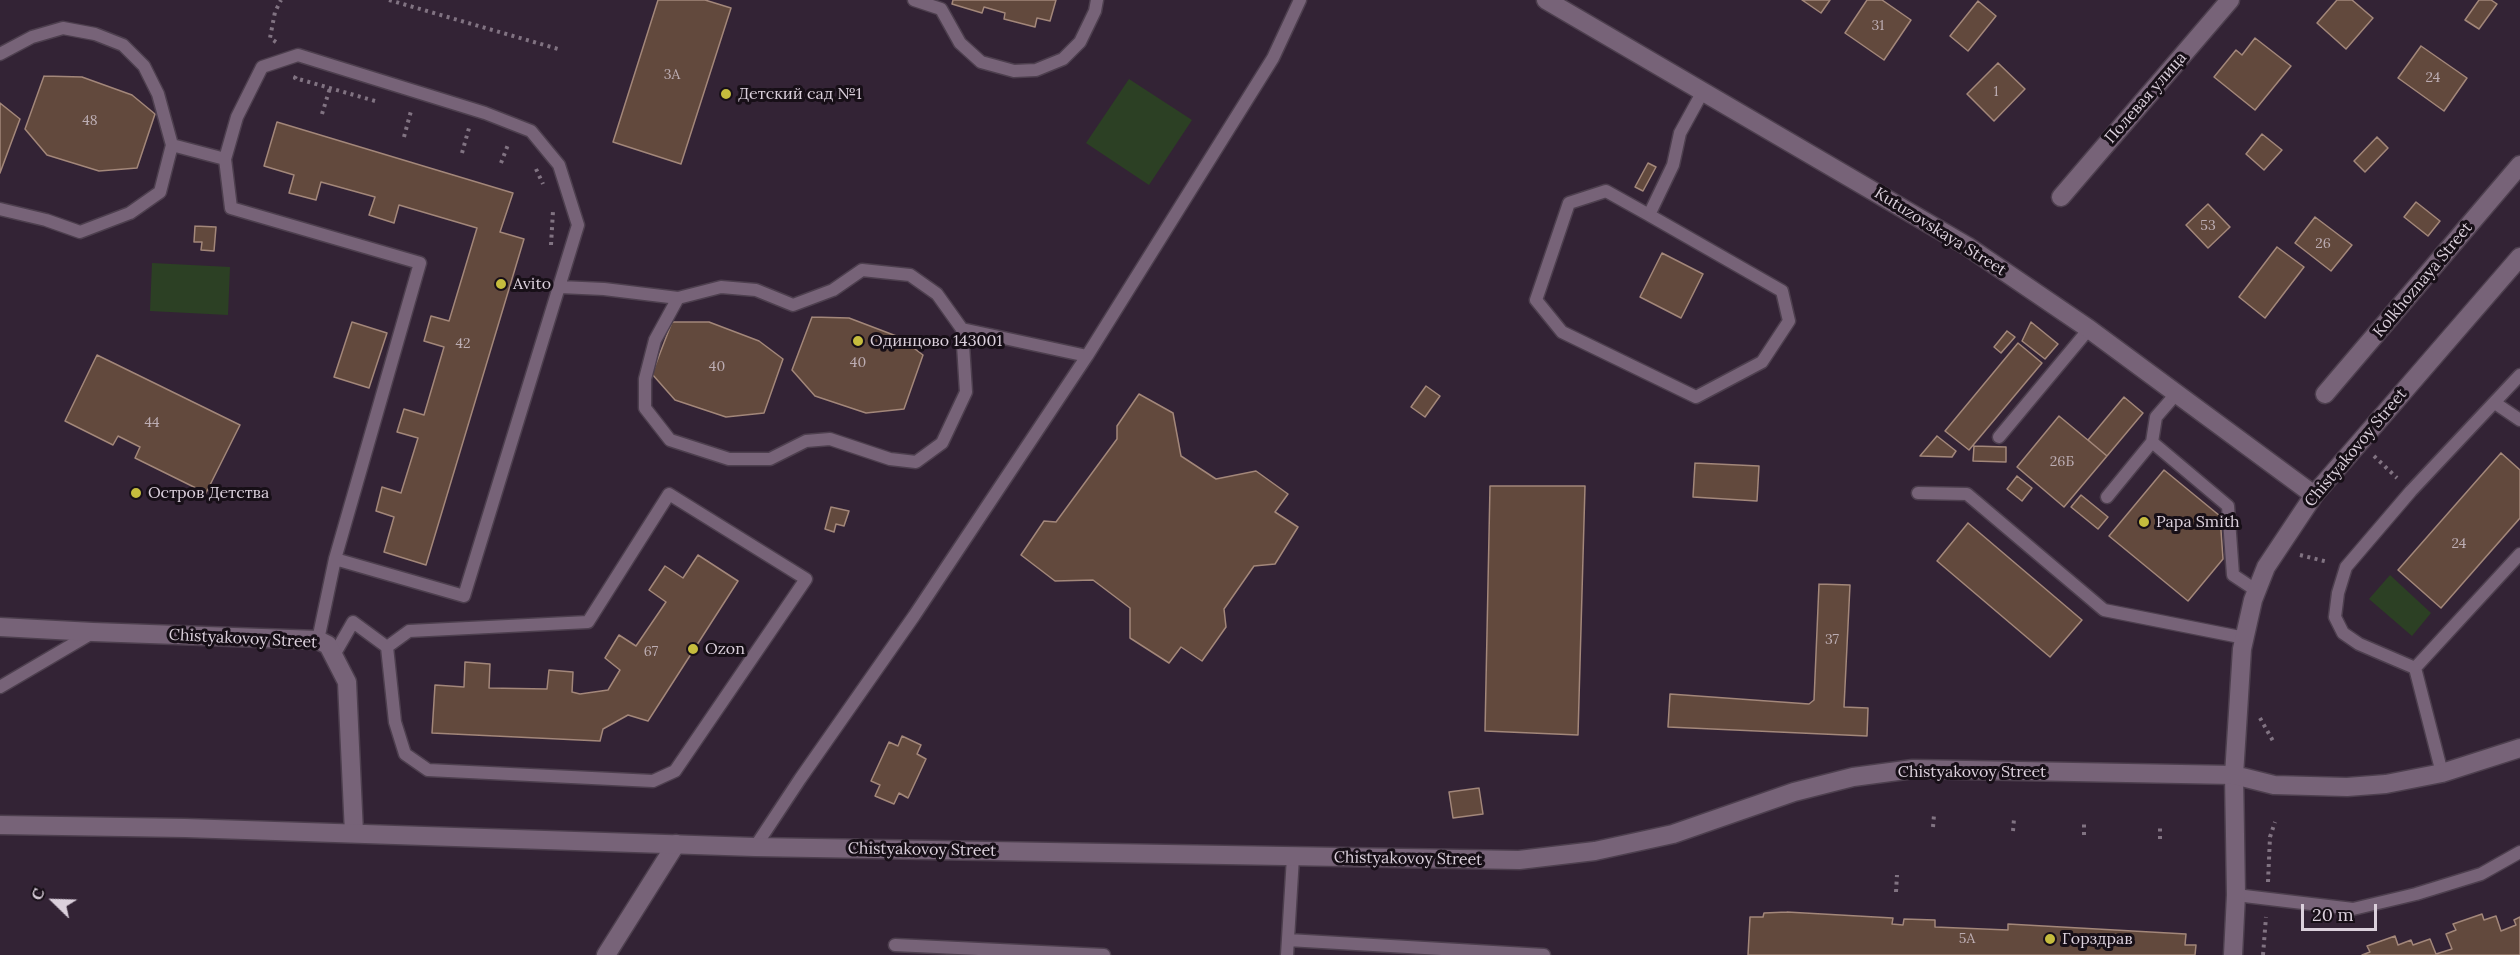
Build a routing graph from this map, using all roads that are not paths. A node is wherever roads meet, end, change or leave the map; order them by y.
1 (914, 0) edge
2 (1097, 0) edge
3 (1300, 0) edge
4 (1546, 0) edge
5 (2230, 0) edge
6 (0, 54) edge
7 (1702, 93) junction
8 (172, 145) junction
9 (225, 159) junction
10 (2520, 165) edge
11 (2061, 197) dead end
12 (0, 209) edge
13 (1649, 215) junction
14 (2520, 256) edge
15 (560, 287) junction
16 (678, 298) junction
17 (962, 329) junction
18 (2089, 329) junction
19 (1087, 356) junction
20 (2520, 375) edge
21 (2176, 394) junction
22 (2325, 394) dead end
23 (2495, 404) junction
24 (2520, 420) edge
25 (1999, 437) dead end
26 (2152, 442) junction
27 (1918, 493) dead end
28 (2314, 495) junction
29 (2106, 497) dead end
30 (2520, 554) edge
31 (335, 559) junction
32 (2257, 591) junction
33 (0, 627) edge
34 (93, 633) junction
35 (2245, 638) junction
36 (318, 640) junction
37 (387, 647) junction
38 (334, 655) junction
39 (2415, 668) junction
40 (0, 687) edge
41 (2520, 748) edge
42 (2442, 773) junction
43 (2234, 775) junction
44 (0, 825) edge
45 (354, 833) junction
46 (676, 844) junction
47 (755, 847) junction
48 (2520, 852) edge
49 (1293, 857) junction
50 (2236, 896) junction
51 (1288, 940) junction
52 (895, 945) dead end
53 (606, 955) edge
54 (1104, 955) edge
55 (1287, 955) edge
56 (1544, 955) edge
57 (2234, 955) edge

1 - 2 lane
3 - 19 lane
4 - 7 street, Kutuzovskaya Street
5 - 11 street, Полевая улица
6 - 8 lane
7 - 13 lane
7 - 18 street, Kutuzovskaya Street
8 - 9 lane
8 - 12 lane
9 - 15 lane
9 - 31 lane
10 - 22 street, Kolkhoznaya Street
13 - 13 lane
14 - 28 street, Chistyakovoy Street
15 - 16 lane
15 - 31 lane
16 - 17 lane
16 - 17 lane
17 - 19 lane
18 - 21 street, Kutuzovskaya Street
18 - 25 lane
19 - 47 lane
20 - 23 lane
21 - 26 lane
21 - 28 street, Kutuzovskaya Street
23 - 24 lane
23 - 39 lane
26 - 29 lane
26 - 32 lane
27 - 35 lane
28 - 32 street, Chistyakovoy Street
30 - 39 lane
31 - 36 lane
32 - 35 street, Chistyakovoy Street
33 - 34 street, Chistyakovoy Street
34 - 36 street, Chistyakovoy Street
34 - 40 lane
35 - 43 street, Chistyakovoy Street
36 - 38 street, Chistyakovoy Street
37 - 37 lane
37 - 38 lane
38 - 45 street, Chistyakovoy Street
39 - 42 lane
41 - 42 street, Chistyakovoy Street
42 - 43 street, Chistyakovoy Street
43 - 49 street, Chistyakovoy Street
43 - 50 street
44 - 45 street, Chistyakovoy Street
45 - 46 street, Chistyakovoy Street
46 - 47 street, Chistyakovoy Street
46 - 53 street
47 - 49 street, Chistyakovoy Street
48 - 50 lane
49 - 51 lane
50 - 57 street
51 - 55 lane
51 - 56 lane
52 - 54 lane

